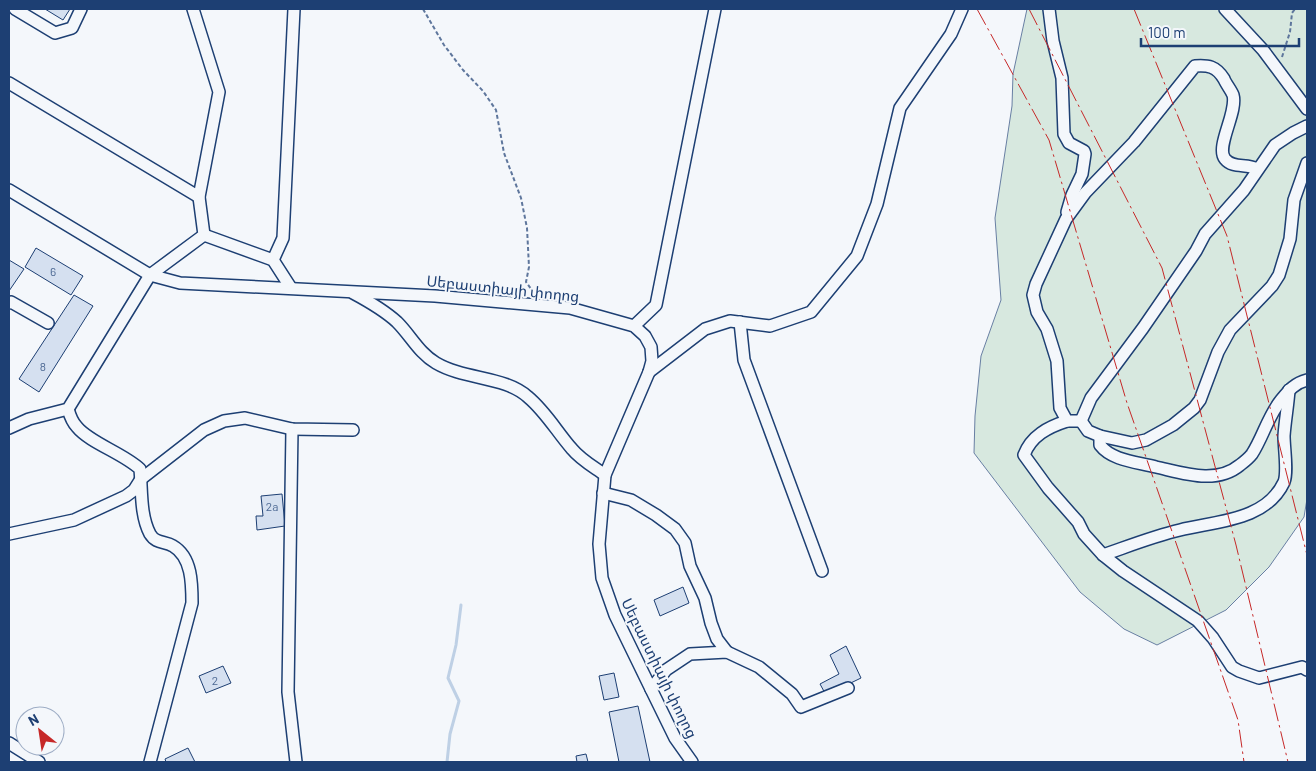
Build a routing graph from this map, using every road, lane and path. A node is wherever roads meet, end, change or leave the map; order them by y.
1 (15, 9) edge
2 (81, 9) edge
3 (193, 9) edge
4 (294, 9) edge
5 (423, 9) edge
6 (715, 9) edge
7 (962, 9) edge
8 (1050, 9) edge
9 (1225, 9) edge
10 (1295, 9) edge
11 (1277, 68) junction
12 (9, 83) edge
13 (1307, 109) edge
14 (1307, 126) edge
15 (1307, 163) edge
16 (1257, 169) junction
17 (9, 190) edge
18 (199, 197) junction
19 (1066, 219) junction
20 (204, 235) junction
21 (273, 260) junction
22 (150, 275) junction
23 (291, 288) junction
24 (349, 291) junction
25 (9, 302) edge
26 (550, 306) junction
27 (740, 322) junction
28 (48, 323) dead end
29 (634, 326) junction
30 (649, 372) junction
31 (1307, 380) edge
32 (1289, 390) junction
33 (68, 410) junction
34 (1066, 421) junction
35 (1080, 421) junction
36 (9, 428) edge
37 (292, 429) junction
38 (353, 430) dead end
39 (1100, 436) junction
40 (605, 475) junction
41 (141, 479) junction
42 (603, 493) junction
43 (9, 534) edge
44 (1103, 555) junction
45 (822, 571) dead end
46 (727, 652) junction
47 (1307, 670) edge
48 (848, 688) dead end
49 (651, 689) junction
50 (9, 742) edge
51 (39, 762) edge
52 (150, 762) edge
53 (296, 762) edge
54 (692, 762) edge

1 - 2 street
3 - 18 street
4 - 21 street
5 - 26 path
6 - 29 street
7 - 27 street
8 - 19 street
9 - 11 street
10 - 11 path
11 - 13 street
12 - 18 street
14 - 16 street
15 - 39 street
16 - 19 street
16 - 35 street
17 - 22 street, Սեբաստիայի փողոց
18 - 20 street
19 - 34 street
20 - 21 street
20 - 22 street
21 - 23 street
22 - 23 street, Սեբաստիայի փողոց
22 - 33 street
23 - 24 street, Սեբաստիայի փողոց
24 - 26 street, Սեբաստիայի փողոց
24 - 40 street
25 - 28 street
26 - 29 street, Սեբաստիայի փողոց
27 - 30 street
27 - 45 street
29 - 30 street, Սեբաստիայի փողոց
30 - 40 street, Սեբաստիայի փողոց
31 - 32 street
32 - 39 street
32 - 44 street
33 - 36 street
33 - 41 street
34 - 35 street
34 - 44 street
35 - 39 street
37 - 38 street
37 - 41 street
37 - 53 street
40 - 42 street, Սեբաստիայի փողոց
41 - 43 street
41 - 52 street
42 - 46 street
42 - 49 street, Սեբաստիայի փողոց
44 - 47 street
46 - 48 street
46 - 49 street
49 - 54 street, Սեբաստիայի փողոց
50 - 51 street

